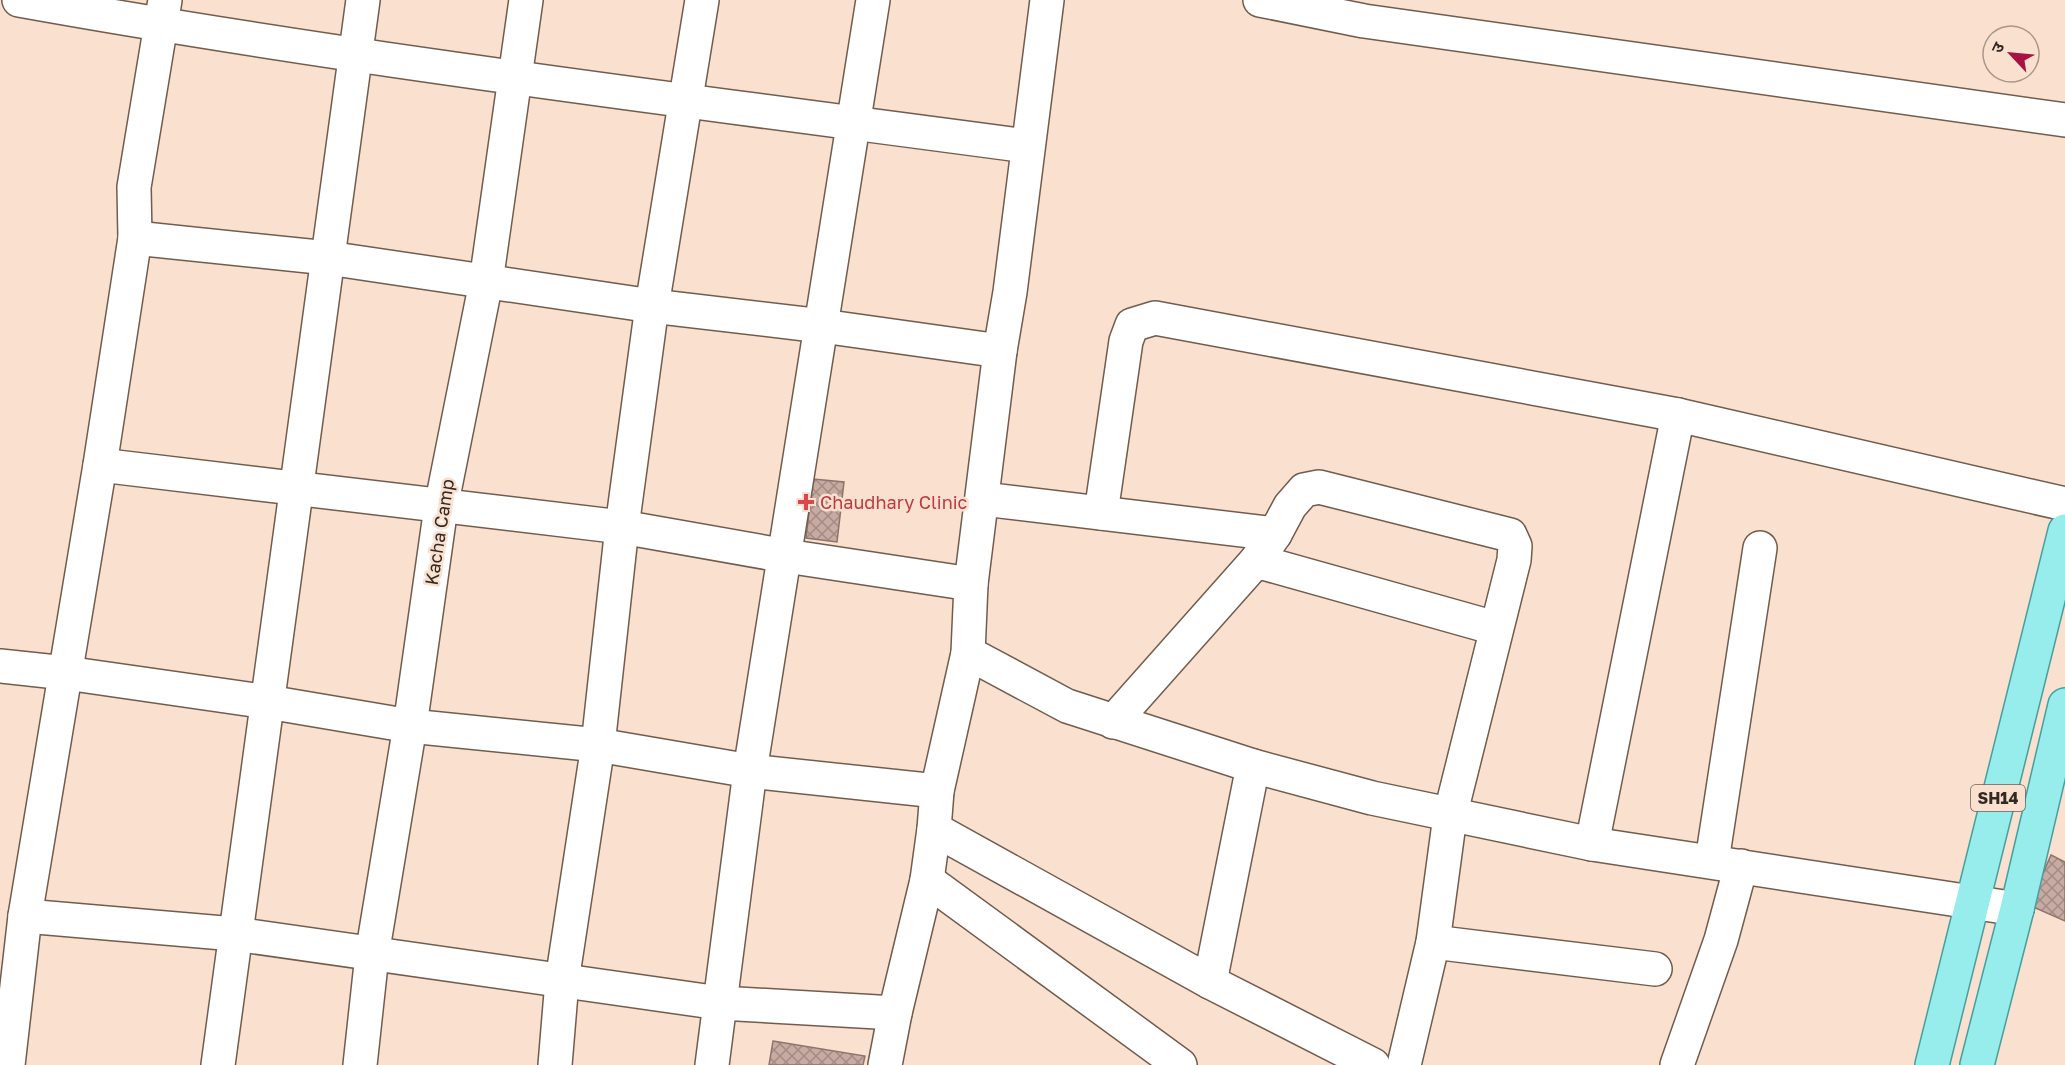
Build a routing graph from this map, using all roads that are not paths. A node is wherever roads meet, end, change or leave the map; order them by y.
1 (19, 0) edge
2 (363, 0) edge
3 (526, 0) edge
4 (702, 0) edge
5 (873, 0) edge
6 (1047, 0) edge
7 (1260, 0) edge
8 (163, 13) edge
9 (356, 56) junction
10 (516, 79) junction
11 (685, 101) junction
12 (2065, 120) edge
13 (853, 123) junction
14 (1027, 146) junction
15 (135, 238) junction
16 (328, 258) junction
17 (486, 282) junction
18 (652, 306) junction
19 (822, 326) junction
20 (999, 351) junction
21 (1678, 415) junction
22 (100, 465) junction
23 (297, 488) junction
24 (983, 499) junction
25 (2065, 504) edge
26 (441, 507) junction
27 (1101, 513) junction
28 (622, 527) junction
29 (2065, 531) edge
30 (1275, 534) junction
31 (1760, 548) dead end
32 (786, 556) junction
33 (1256, 561) junction
34 (971, 584) junction
35 (1496, 628) junction
36 (969, 653) junction
37 (0, 666) edge
38 (66, 673) junction
39 (267, 702) junction
40 (2065, 705) edge
41 (1113, 722) junction
42 (410, 726) junction
43 (598, 745) junction
44 (1253, 765) junction
45 (750, 771) junction
46 (937, 791) junction
47 (1450, 816) junction
48 (934, 829) junction
49 (1592, 844) junction
50 (1727, 863) junction
51 (927, 880) junction
52 (1973, 902) junction
53 (2017, 909) junction
54 (26, 916) junction
55 (235, 934) junction
56 (1433, 942) junction
57 (372, 955) junction
58 (1654, 969) dead end
59 (562, 981) junction
60 (1210, 982) junction
61 (720, 1003) junction
62 (895, 1013) junction
63 (7, 1051) edge
64 (218, 1065) edge
65 (360, 1065) edge
66 (555, 1065) edge
67 (712, 1065) edge
68 (885, 1065) edge
69 (1180, 1065) edge
70 (1373, 1065) edge
71 (1404, 1065) edge
72 (1677, 1065) edge
73 (1932, 1065) edge
74 (1977, 1065) edge

1 - 8 street
2 - 9 street
3 - 10 street, Kacha Camp
4 - 11 street
5 - 13 street
6 - 14 street
7 - 12 street
8 - 9 street
8 - 15 street
9 - 10 street
9 - 16 street
10 - 11 street
10 - 17 street, Kacha Camp
11 - 13 street
11 - 18 street
13 - 14 street
13 - 19 street
14 - 20 street
15 - 16 street
15 - 22 street
16 - 17 street
16 - 23 street
17 - 18 street
17 - 26 street, Kacha Camp
18 - 19 street
18 - 28 street
19 - 20 street
19 - 32 street
20 - 24 street
21 - 25 street
21 - 27 street
21 - 49 street
22 - 23 street
22 - 38 street
23 - 26 street
23 - 39 street
24 - 27 street
24 - 34 street
26 - 28 street
26 - 42 street, Kacha Camp
27 - 30 street
28 - 32 street
28 - 43 street
29 - 52 main road, SH14
30 - 33 street
30 - 35 street
31 - 50 street
32 - 34 street
32 - 45 street
33 - 35 street
33 - 41 street
34 - 36 street
35 - 47 street
36 - 41 street
36 - 46 street
37 - 38 street
38 - 39 street
38 - 54 street
39 - 42 street
39 - 55 street
40 - 53 main road, SH14
41 - 44 street
42 - 43 street
42 - 57 street, Kacha Camp
43 - 45 street
43 - 59 street
44 - 47 street
44 - 60 street
45 - 46 street
45 - 61 street
46 - 48 street
47 - 49 street
47 - 56 street
48 - 51 street
48 - 60 street
49 - 50 street
50 - 52 street
50 - 72 street
51 - 62 street
51 - 69 street
52 - 53 street
52 - 73 main road, SH14
53 - 74 main road, SH14
54 - 55 street
54 - 63 street
55 - 57 street
55 - 64 street
56 - 58 street
56 - 71 street
57 - 59 street
57 - 65 street, Kacha Camp
59 - 61 street
59 - 66 street
60 - 70 street
61 - 62 street
61 - 67 street
62 - 68 street

